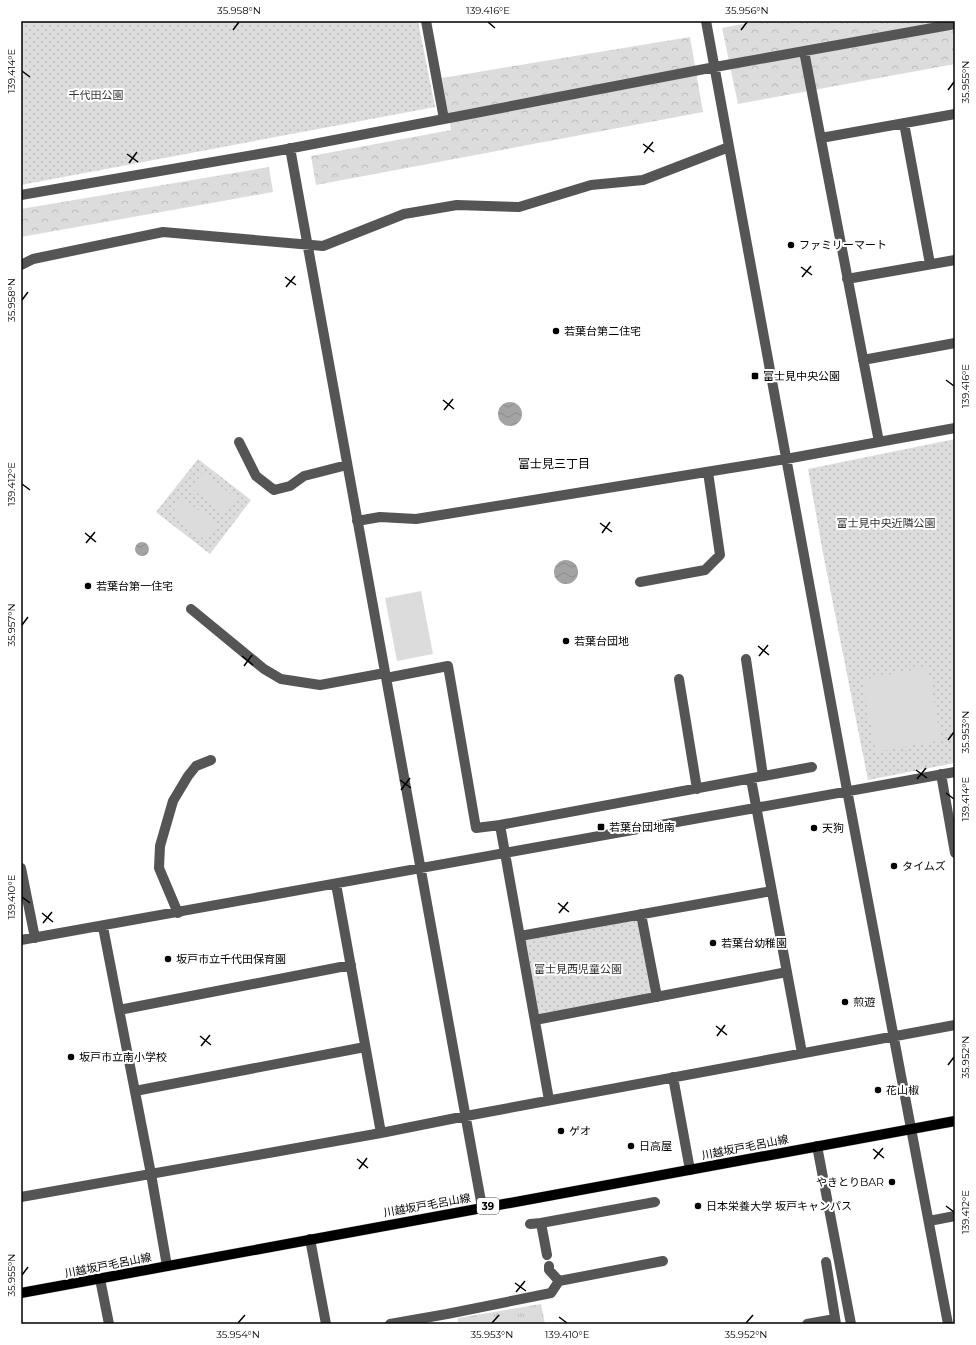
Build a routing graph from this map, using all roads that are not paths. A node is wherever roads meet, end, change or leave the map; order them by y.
1 (426, 21) edge
2 (706, 21) edge
3 (955, 24) edge
4 (804, 51) junction
5 (715, 67) junction
6 (955, 114) edge
7 (444, 119) junction
8 (904, 123) junction
9 (821, 138) junction
10 (729, 147) junction
11 (290, 148) junction
12 (21, 194) edge
13 (307, 245) junction
14 (955, 260) edge
15 (930, 264) junction
16 (21, 265) edge
17 (847, 279) junction
18 (955, 343) edge
19 (863, 360) junction
20 (955, 428) edge
21 (239, 442) dead end
22 (879, 442) junction
23 (786, 459) junction
24 (347, 465) junction
25 (708, 472) junction
26 (358, 521) junction
27 (640, 582) dead end
28 (191, 610) dead end
29 (746, 659) dead end
30 (385, 675) junction
31 (679, 679) dead end
32 (211, 760) dead end
33 (812, 767) dead end
34 (955, 772) edge
35 (941, 774) junction
36 (763, 776) junction
37 (752, 778) junction
38 (697, 789) junction
39 (847, 790) junction
40 (756, 807) junction
41 (500, 825) junction
42 (955, 853) edge
43 (504, 854) junction
44 (21, 868) edge
45 (421, 869) junction
46 (336, 884) junction
47 (772, 891) junction
48 (178, 913) junction
49 (641, 914) junction
50 (103, 926) junction
51 (520, 936) junction
52 (34, 938) junction
53 (21, 940) edge
54 (350, 965) junction
55 (787, 972) junction
56 (657, 997) junction
57 (120, 1010) junction
58 (535, 1020) junction
59 (955, 1025) edge
60 (894, 1036) junction
61 (365, 1047) junction
62 (802, 1053) junction
63 (673, 1077) junction
64 (135, 1091) junction
65 (549, 1100) junction
66 (466, 1116) junction
67 (955, 1121) edge
68 (910, 1129) junction
69 (381, 1133) junction
70 (817, 1146) junction
71 (690, 1170) junction
72 (151, 1174) junction
73 (21, 1197) edge
74 (656, 1202) dead end
75 (482, 1207) junction
76 (955, 1216) edge
77 (928, 1221) junction
78 (541, 1223) junction
79 (530, 1224) dead end
80 (310, 1239) junction
81 (547, 1254) dead end
82 (663, 1261) dead end
83 (826, 1262) dead end
84 (167, 1266) junction
85 (549, 1266) dead end
86 (100, 1279) junction
87 (560, 1281) junction
88 (21, 1293) edge
89 (448, 1319) edge
90 (835, 1321) edge
91 (109, 1324) edge
92 (326, 1324) edge
93 (390, 1324) edge
94 (807, 1324) edge
95 (851, 1324) edge
96 (948, 1324) edge

1 - 7 street
2 - 5 street
3 - 4 street
4 - 5 street
4 - 9 street
5 - 7 street
5 - 10 street
6 - 8 street
7 - 11 street
8 - 9 street
8 - 15 street
9 - 17 street
10 - 13 street
10 - 23 street
11 - 12 street
11 - 13 street
13 - 16 street
13 - 24 street
14 - 15 street
15 - 17 street
17 - 19 street
18 - 19 street
19 - 22 street
20 - 22 street
21 - 24 street
22 - 23 street
23 - 25 street
23 - 39 street
24 - 26 street
25 - 26 street
25 - 27 street
26 - 30 street
28 - 30 street
29 - 36 street
30 - 41 street
30 - 45 street
31 - 38 street
32 - 48 street
33 - 36 street
34 - 35 street
35 - 39 street
35 - 42 street
36 - 37 street
37 - 38 street
37 - 40 street
38 - 41 street
39 - 40 street
39 - 60 street
40 - 43 street
40 - 47 street
41 - 43 street
43 - 45 street
43 - 51 street
44 - 52 street
45 - 46 street
45 - 66 street
46 - 48 street
46 - 54 street
47 - 49 street
47 - 55 street
48 - 50 street
49 - 51 street
49 - 56 street
50 - 52 street
50 - 57 street
51 - 58 street
52 - 53 street
54 - 57 street
54 - 61 street
55 - 56 street
55 - 62 street
56 - 58 street
57 - 64 street
58 - 65 street
59 - 60 street
60 - 62 street
60 - 68 street
61 - 64 street
61 - 69 street
62 - 63 street
63 - 65 street
63 - 71 street
64 - 72 street
65 - 66 street
66 - 69 street
66 - 75 street
67 - 68 main road, 川越坂戸毛呂山線 / 39
68 - 70 main road, 川越坂戸毛呂山線 / 39
68 - 77 street
69 - 72 street
70 - 71 main road, 川越坂戸毛呂山線 / 39
70 - 95 street
71 - 75 main road, 川越坂戸毛呂山線 / 39
72 - 73 street
72 - 84 street
74 - 78 street
75 - 80 main road, 川越坂戸毛呂山線 / 39
76 - 77 street
77 - 96 street
78 - 79 street
78 - 81 street
80 - 84 main road, 川越坂戸毛呂山線 / 39
80 - 92 street
82 - 87 street
83 - 90 street
84 - 86 main road, 川越坂戸毛呂山線 / 39
85 - 87 street
86 - 88 main road, 川越坂戸毛呂山線 / 39
86 - 91 street
87 - 89 street
89 - 93 street
90 - 94 street

